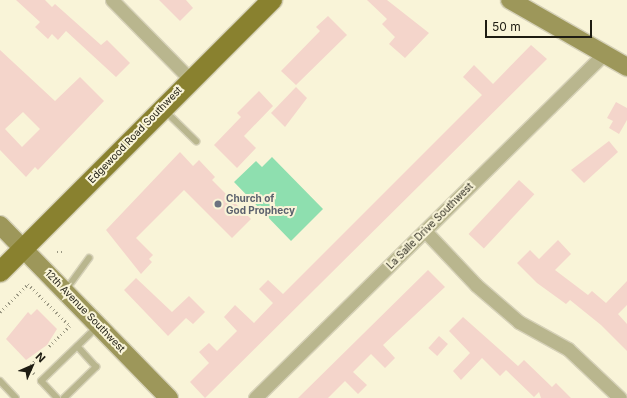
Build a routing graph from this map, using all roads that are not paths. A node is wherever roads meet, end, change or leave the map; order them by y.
1 (112, 0) edge
2 (272, 0) edge
3 (510, 0) edge
4 (604, 54) junction
5 (627, 67) edge
6 (190, 79) junction
7 (162, 108) junction
8 (196, 141) dead end
9 (0, 225) edge
10 (425, 231) junction
11 (23, 249) junction
12 (89, 258) dead end
13 (0, 272) edge
14 (65, 291) junction
15 (98, 326) junction
16 (77, 346) junction
17 (0, 382) edge
18 (16, 398) edge
19 (57, 398) edge
20 (64, 398) edge
21 (169, 398) edge
22 (255, 398) edge
23 (620, 398) edge

1 - 6 street
2 - 6 main road, Edgewood Road Southwest
3 - 4 street
4 - 5 street
4 - 10 street, La Salle Drive Southwest
6 - 7 main road, Edgewood Road Southwest
7 - 8 lane
7 - 11 main road, Edgewood Road Southwest
9 - 11 street, 12th Avenue Southwest
10 - 22 street, La Salle Drive Southwest
10 - 23 street
11 - 13 main road, Edgewood Road Southwest
11 - 14 street, 12th Avenue Southwest
12 - 14 lane
14 - 15 street, 12th Avenue Southwest
15 - 16 lane
15 - 21 street, 12th Avenue Southwest
16 - 19 lane
16 - 20 lane
17 - 18 lane

